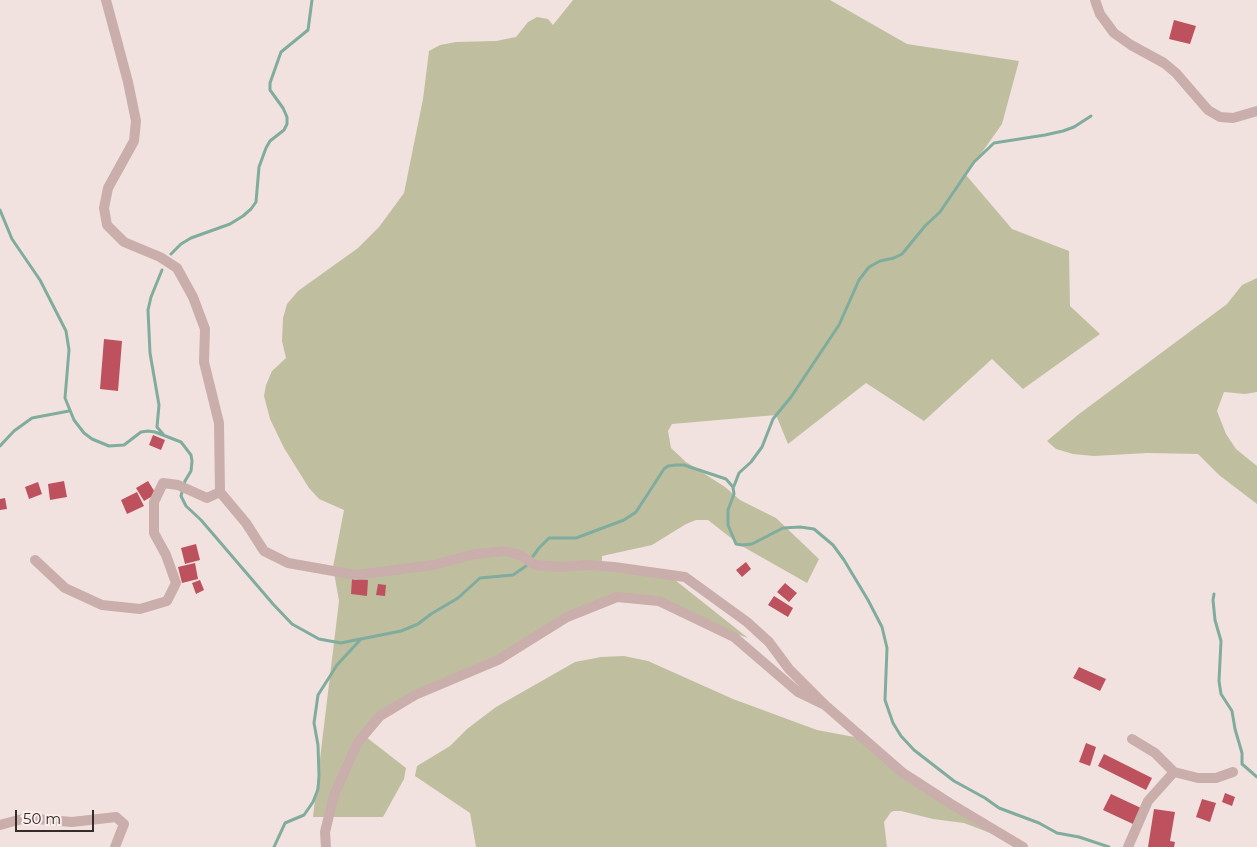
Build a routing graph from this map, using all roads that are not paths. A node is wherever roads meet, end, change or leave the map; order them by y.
1 (106, 0) edge
2 (1095, 0) edge
3 (1257, 111) edge
4 (220, 492) junction
5 (35, 560) dead end
6 (825, 705) junction
7 (1132, 739) dead end
8 (1174, 772) junction
9 (1232, 772) dead end
10 (0, 825) edge
11 (325, 832) junction
12 (115, 847) edge
13 (319, 847) edge
14 (326, 847) edge
15 (1023, 847) edge
16 (1128, 847) edge

1 - 4 street
2 - 3 street
4 - 5 street
4 - 6 street
6 - 11 street
6 - 15 street
7 - 8 street
8 - 9 street
8 - 16 street
10 - 12 street
11 - 13 street
11 - 14 street

